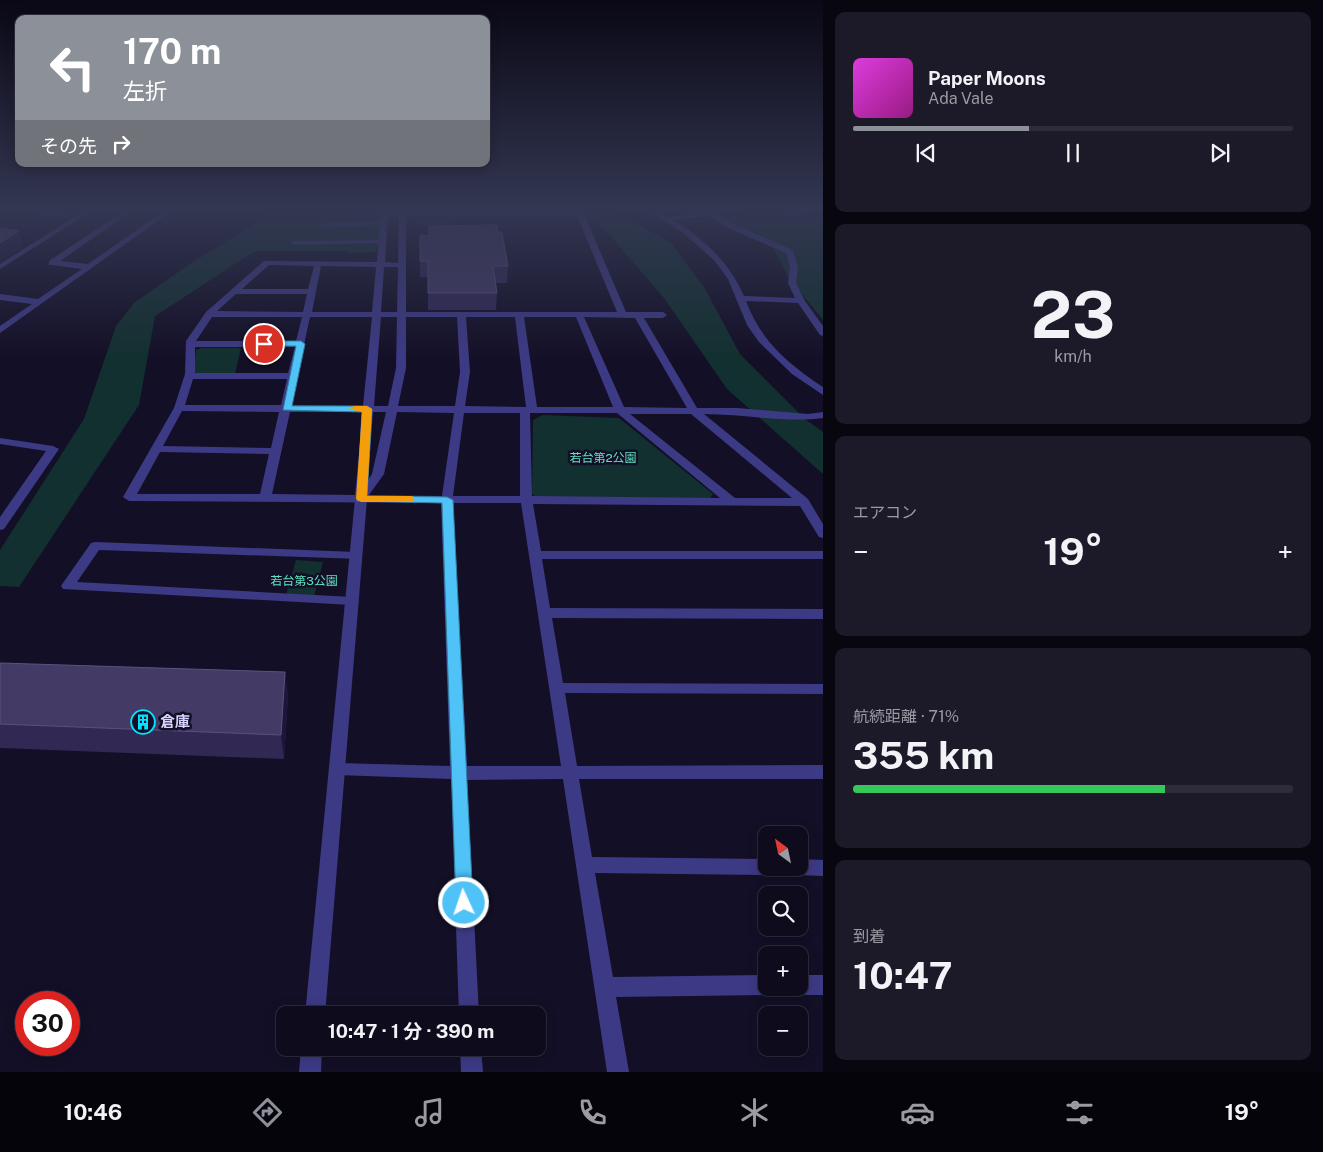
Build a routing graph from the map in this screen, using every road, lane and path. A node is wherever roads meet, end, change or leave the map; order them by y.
1 (55, 261) edge
2 (98, 261) edge
3 (402, 261) edge
4 (600, 261) edge
5 (717, 261) edge
6 (792, 261) edge
7 (318, 264) junction
8 (380, 264) junction
9 (402, 265) junction
10 (89, 267) junction
11 (312, 291) junction
12 (234, 292) junction
13 (0, 297) edge
14 (740, 298) junction
15 (800, 301) junction
16 (40, 302) junction
17 (209, 314) junction
18 (307, 314) junction
19 (376, 315) junction
20 (400, 315) junction
21 (461, 315) junction
22 (519, 315) junction
23 (579, 315) junction
24 (623, 315) junction
25 (638, 315) junction
26 (663, 315) dead end
27 (0, 330) edge
28 (823, 333) edge
29 (191, 344) junction
30 (301, 344) junction
31 (190, 376) junction
32 (294, 376) junction
33 (823, 392) edge
34 (179, 408) junction
35 (287, 408) junction
36 (367, 409) junction
37 (392, 410) junction
38 (459, 410) junction
39 (529, 410) junction
40 (620, 411) junction
41 (694, 411) junction
42 (823, 415) edge
43 (0, 441) edge
44 (156, 449) junction
45 (276, 451) junction
46 (265, 498) junction
47 (361, 499) junction
48 (447, 500) junction
49 (526, 500) junction
50 (731, 502) junction
51 (804, 502) junction
52 (0, 526) edge
53 (823, 534) edge
54 (534, 555) junction
55 (823, 555) edge
56 (356, 556) junction
57 (352, 601) junction
58 (544, 613) junction
59 (823, 614) edge
60 (556, 688) junction
61 (823, 689) edge
62 (337, 769) junction
63 (823, 772) edge
64 (459, 773) junction
65 (570, 773) junction
66 (585, 865) junction
67 (758, 867) edge
68 (808, 867) edge
69 (823, 868) edge
70 (808, 985) edge
71 (823, 985) edge
72 (604, 986) junction
73 (758, 986) edge
74 (316, 1006) edge
75 (469, 1006) edge
76 (311, 1056) edge
77 (471, 1056) edge
78 (310, 1072) edge
79 (472, 1072) edge
80 (618, 1072) edge

1 - 10 street
2 - 10 street
3 - 9 street
4 - 24 street
5 - 14 street
6 - 15 street
7 - 8 street
7 - 11 street
7 - 12 street
8 - 9 street
8 - 19 street
9 - 20 street
10 - 16 street
11 - 12 street
11 - 18 street
12 - 17 street
13 - 16 street
14 - 15 street
14 - 33 street
15 - 28 street
16 - 27 street
17 - 18 street
17 - 29 street
18 - 19 street
18 - 30 street
19 - 20 street
19 - 36 street
20 - 21 street
20 - 37 street
21 - 22 street
21 - 38 street
22 - 23 street
22 - 39 street
23 - 24 street
23 - 40 street
24 - 25 street
25 - 26 street
25 - 41 street
29 - 30 street
29 - 31 street
30 - 32 street
31 - 32 street
31 - 34 street
32 - 35 street
34 - 35 street
34 - 44 street
35 - 36 street
35 - 45 street
36 - 37 street
36 - 47 street
37 - 38 street
37 - 47 street
38 - 39 street
38 - 48 street
39 - 40 street
39 - 49 street
40 - 41 street
40 - 50 street
41 - 42 street
41 - 51 street
43 - 52 street
44 - 45 street
44 - 46 street
45 - 46 street
46 - 47 street
47 - 48 street
47 - 56 street
48 - 49 street
48 - 64 street
49 - 50 street
49 - 54 street
50 - 51 street
51 - 53 street
54 - 55 street
54 - 58 street
56 - 57 street
56 - 57 street
57 - 62 street
58 - 59 street
58 - 60 street
60 - 61 street
60 - 65 street
62 - 64 street
62 - 74 street
63 - 65 street
64 - 65 street
64 - 75 street
65 - 66 street
66 - 67 street
66 - 72 street
68 - 69 street
70 - 71 street
72 - 73 street
72 - 80 street
76 - 78 street
77 - 79 street

